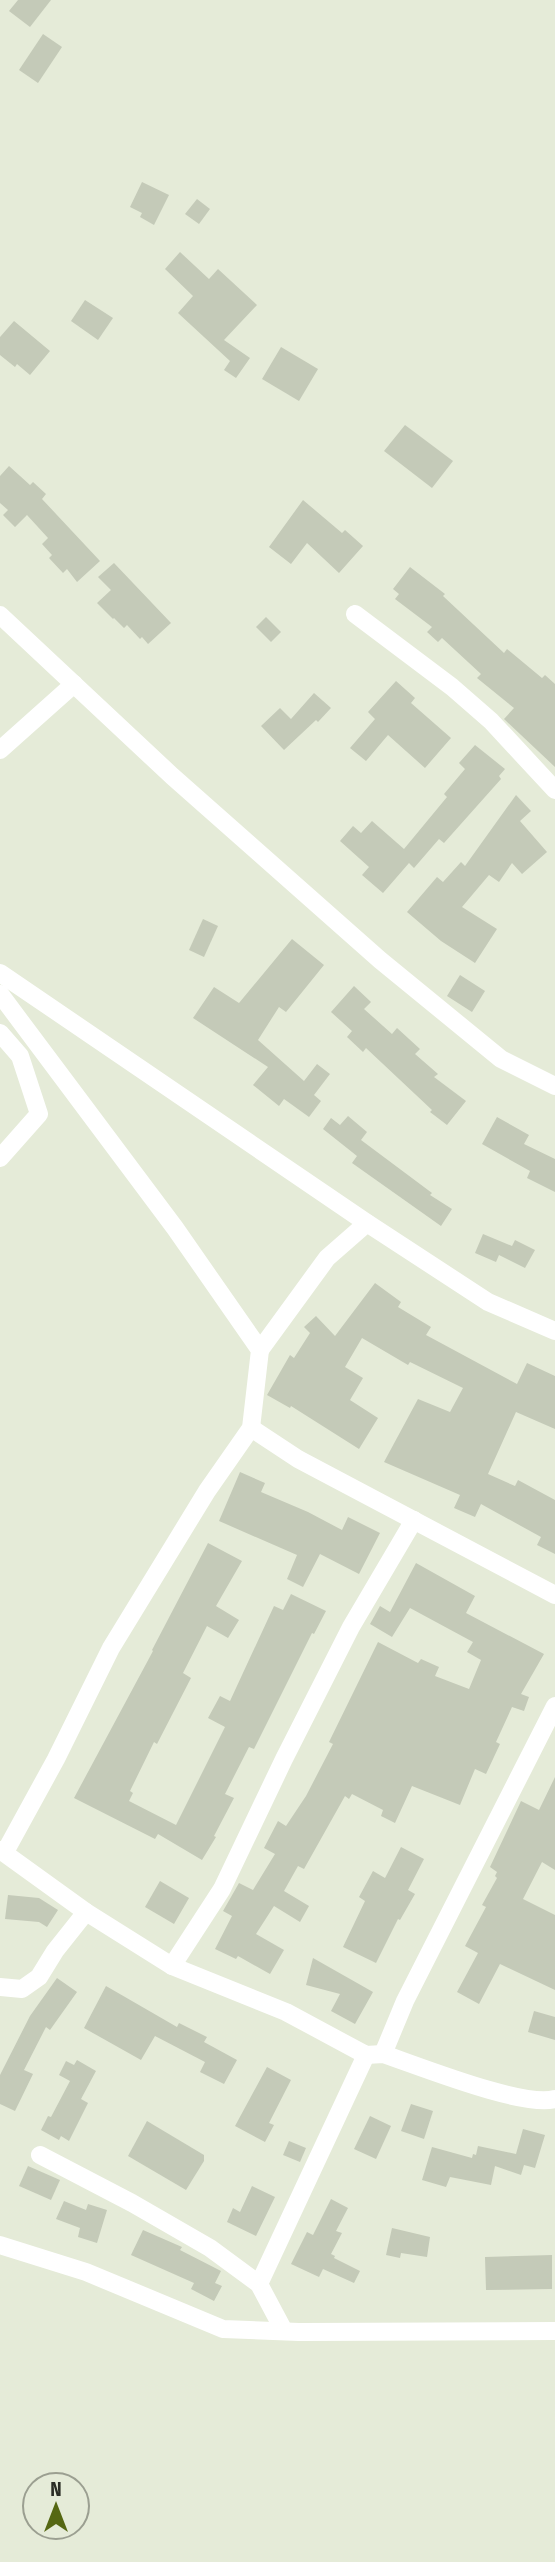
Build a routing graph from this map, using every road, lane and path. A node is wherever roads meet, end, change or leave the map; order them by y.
1 (355, 614) dead end
2 (0, 615) edge
3 (74, 684) junction
4 (0, 750) edge
5 (555, 790) edge
6 (0, 973) edge
7 (0, 994) edge
8 (0, 1032) edge
9 (555, 1086) edge
10 (0, 1158) edge
11 (367, 1223) junction
12 (555, 1331) edge
13 (260, 1350) junction
14 (251, 1428) junction
15 (414, 1520) junction
16 (555, 1595) edge
17 (555, 1706) edge
18 (2, 1851) edge
19 (86, 1912) junction
20 (172, 1965) junction
21 (0, 1987) edge
22 (375, 2055) junction
23 (551, 2103) edge
24 (40, 2155) dead end
25 (0, 2245) edge
26 (259, 2284) junction
27 (555, 2330) edge
28 (284, 2331) junction

1 - 5 street
2 - 3 street
3 - 4 street
3 - 9 street
6 - 11 street
7 - 13 street
8 - 10 street
11 - 12 street
11 - 13 street
13 - 14 street
14 - 15 street
14 - 18 street
15 - 16 street
15 - 20 street
17 - 22 street
18 - 19 street
19 - 20 street
19 - 21 street
20 - 22 street
22 - 23 street
22 - 26 street
24 - 26 street
25 - 28 street
26 - 28 street
27 - 28 street

